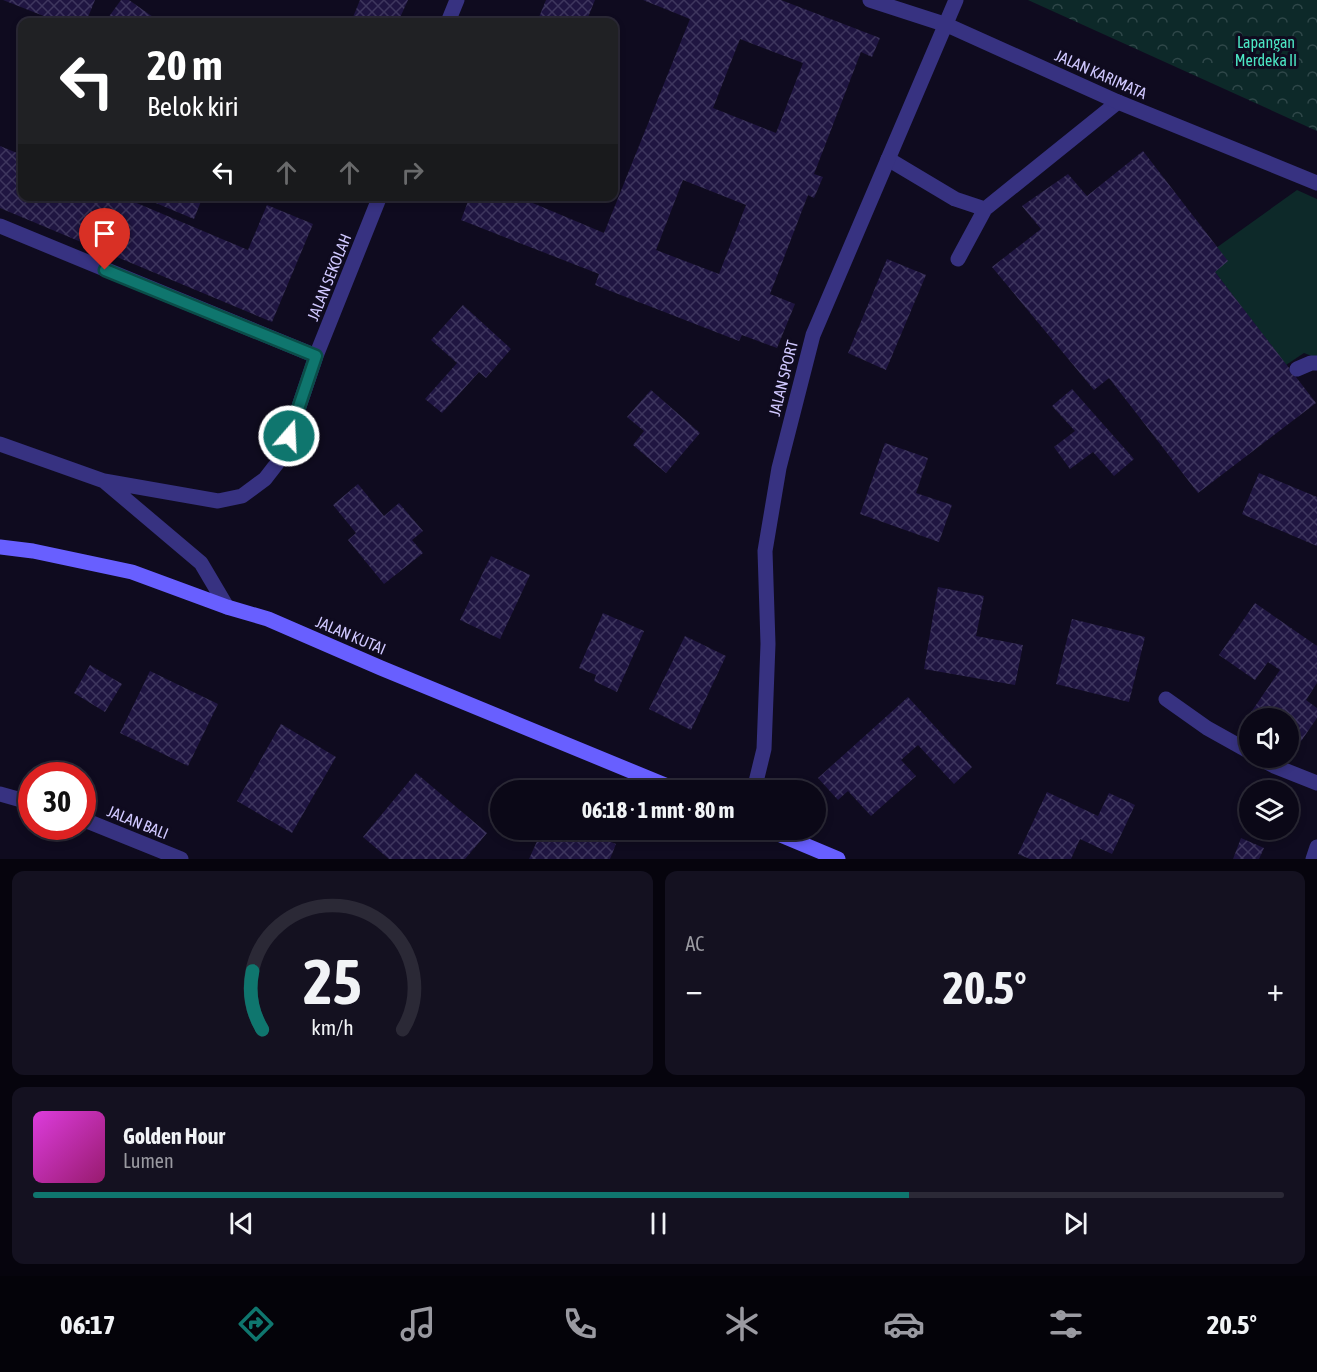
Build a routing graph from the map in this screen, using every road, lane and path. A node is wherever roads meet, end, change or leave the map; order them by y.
1 (457, 0) edge
2 (870, 0) edge
3 (956, 0) edge
4 (450, 18) edge
5 (947, 25) junction
6 (1118, 102) junction
7 (888, 159) junction
8 (1317, 183) edge
9 (378, 201) edge
10 (985, 209) junction
11 (0, 226) edge
12 (958, 259) dead end
13 (316, 356) junction
14 (1317, 363) edge
15 (1298, 369) dead end
16 (0, 444) edge
17 (104, 481) junction
18 (0, 547) edge
19 (227, 607) junction
20 (1166, 699) dead end
21 (1239, 746) edge
22 (1279, 768) edge
23 (653, 780) edge
24 (756, 780) edge
25 (1317, 783) edge
26 (0, 794) edge
27 (18, 799) edge
28 (96, 825) edge
29 (793, 840) edge
30 (1317, 847) edge
31 (181, 859) edge
32 (838, 859) edge
33 (1313, 859) edge

1 - 4 street
2 - 5 street, JALAN KARIMATA
3 - 5 street, JALAN SPORT
5 - 6 street, JALAN KARIMATA
5 - 7 street, JALAN SPORT
6 - 8 street, JALAN KARIMATA
6 - 10 street
7 - 10 street
7 - 24 street, JALAN SPORT
9 - 13 street, JALAN SEKOLAH
10 - 12 street
11 - 13 street
13 - 17 street, JALAN SEKOLAH
14 - 15 street
16 - 17 street
17 - 19 street
18 - 19 street, JALAN KUTAI
19 - 23 street, JALAN KUTAI
20 - 21 street
22 - 25 street
26 - 27 street
28 - 31 street, JALAN BALI
29 - 32 street
30 - 33 street

